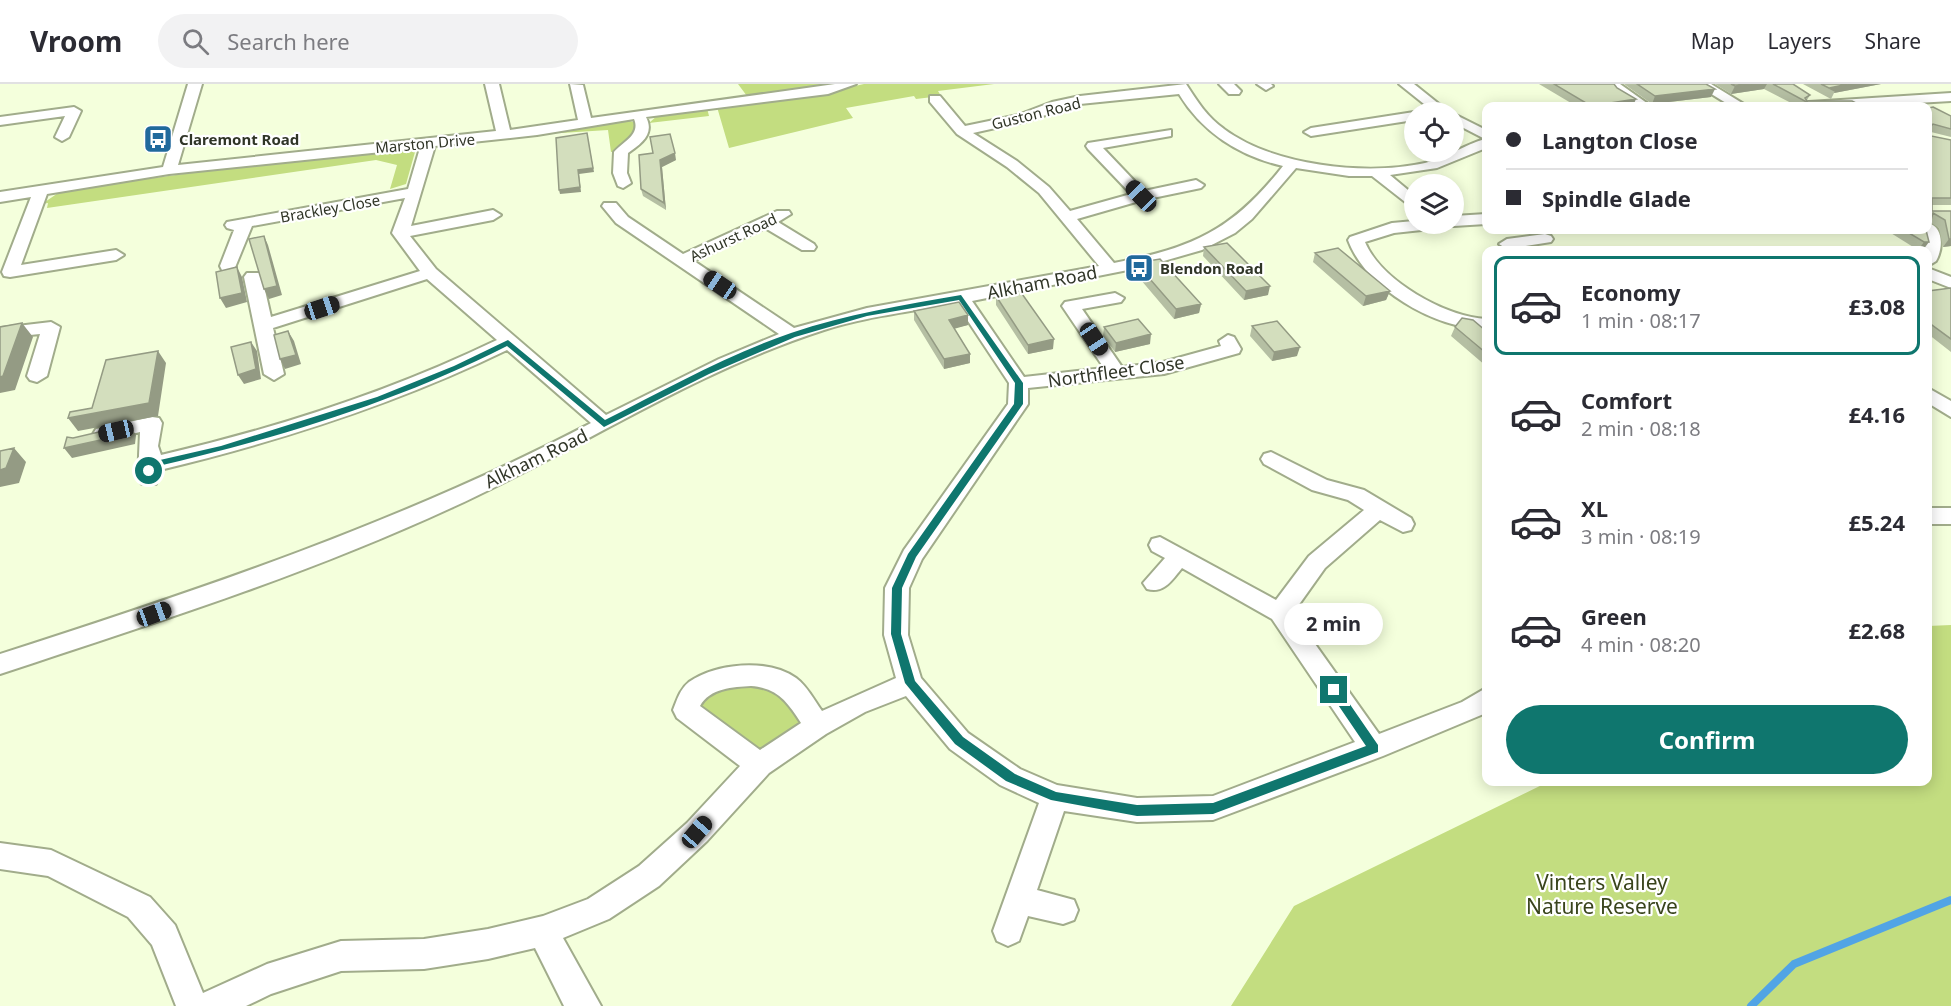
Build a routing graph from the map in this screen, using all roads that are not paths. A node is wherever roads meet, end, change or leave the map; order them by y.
1 (195, 84) edge
2 (492, 84) edge
3 (580, 84) edge
4 (738, 84) edge
5 (849, 84) edge
6 (1406, 84) edge
7 (1613, 84) edge
8 (1702, 84) edge
9 (576, 85) edge
10 (560, 87) dead end
11 (1180, 87) edge
12 (1951, 97) edge
13 (735, 101) junction
14 (1427, 102) edge
15 (1637, 102) edge
16 (1733, 102) edge
17 (1873, 102) edge
18 (935, 105) dead end
19 (638, 114) junction
20 (1404, 117) edge
21 (0, 121) edge
22 (586, 123) junction
23 (1464, 123) edge
24 (962, 130) junction
25 (1309, 130) dead end
26 (1482, 133) edge
27 (1166, 134) dead end
28 (504, 135) junction
29 (62, 137) dead end
30 (428, 144) junction
31 (1482, 145) edge
32 (1292, 164) junction
33 (169, 170) junction
34 (1376, 172) junction
35 (616, 177) dead end
36 (1196, 185) dead end
37 (41, 190) junction
38 (415, 192) junction
39 (1404, 194) edge
40 (1141, 196) junction
41 (0, 197) edge
42 (610, 206) dead end
43 (783, 214) dead end
44 (493, 215) dead end
45 (1065, 218) junction
46 (1482, 219) edge
47 (1464, 220) edge
48 (766, 222) junction
49 (1404, 228) edge
50 (400, 233) junction
51 (1931, 234) edge
52 (1510, 239) edge
53 (1545, 239) dead end
54 (808, 247) dead end
55 (116, 255) dead end
56 (1932, 255) edge
57 (227, 260) dead end
58 (684, 260) junction
59 (1110, 269) junction
60 (5, 273) edge
61 (430, 273) junction
62 (1932, 275) edge
63 (253, 277) dead end
64 (1951, 283) edge
65 (961, 298) junction
66 (1115, 298) dead end
67 (1482, 323) edge
68 (263, 325) junction
69 (0, 333) edge
70 (792, 335) junction
71 (1228, 341) dead end
72 (508, 342) junction
73 (1117, 373) junction
74 (274, 374) dead end
75 (37, 376) dead end
76 (1019, 383) junction
77 (1932, 397) edge
78 (1951, 411) edge
79 (604, 424) junction
80 (80, 439) edge
81 (1271, 459) dead end
82 (1379, 509) junction
83 (1932, 516) edge
84 (1951, 516) edge
85 (1403, 524) dead end
86 (1155, 583) dead end
87 (1280, 613) junction
88 (0, 664) edge
89 (910, 683) junction
90 (1482, 702) edge
91 (817, 726) junction
92 (1374, 748) junction
93 (759, 765) junction
94 (1055, 797) junction
95 (0, 856) edge
96 (1018, 900) junction
97 (1063, 910) dead end
98 (543, 931) junction
99 (1008, 931) dead end
100 (192, 1006) edge
101 (211, 1006) edge
102 (585, 1006) edge

1 - 33 street
2 - 28 street
3 - 9 street
4 - 13 street
5 - 13 street, Marston Drive
6 - 14 street
7 - 15 street
8 - 16 street
9 - 10 street
9 - 22 street
11 - 24 street, Guston Road
11 - 32 street
12 - 17 street
13 - 19 street, Marston Drive
18 - 24 street
19 - 22 street, Marston Drive
19 - 35 street
20 - 25 street
21 - 29 street
22 - 28 street, Marston Drive
23 - 26 street
24 - 45 street
27 - 40 street
28 - 30 street, Marston Drive
30 - 33 street, Marston Drive
30 - 38 street
31 - 34 street
32 - 34 street
32 - 59 street, Alkham Road
33 - 37 street, Marston Drive
34 - 39 street
36 - 40 street
37 - 41 street, Marston Drive
37 - 60 street
38 - 50 street
38 - 57 street, Brackley Close
40 - 45 street
42 - 58 street
43 - 48 street, Ashurst Road
44 - 50 street
45 - 59 street
46 - 47 street
48 - 54 street
48 - 58 street, Ashurst Road
49 - 67 street
50 - 61 street
51 - 56 street
52 - 53 street
55 - 60 street
58 - 70 street
59 - 65 street, Alkham Road
61 - 68 street
61 - 72 street
62 - 64 street
63 - 68 street
65 - 70 street, Alkham Road
65 - 76 street
66 - 73 street
68 - 74 street
69 - 75 street
70 - 79 street, Alkham Road
71 - 73 street, Northfleet Close
72 - 79 street
72 - 80 street
73 - 76 street, Northfleet Close
76 - 89 street
77 - 78 street
79 - 88 street, Alkham Road
81 - 82 street
82 - 85 street
82 - 87 street
83 - 84 street
86 - 87 street
87 - 92 street
89 - 91 street
89 - 94 street
90 - 92 street
91 - 93 street
91 - 93 street
92 - 94 street
93 - 98 street
94 - 96 street
95 - 100 street
96 - 97 street
96 - 99 street
98 - 101 street
98 - 102 street

